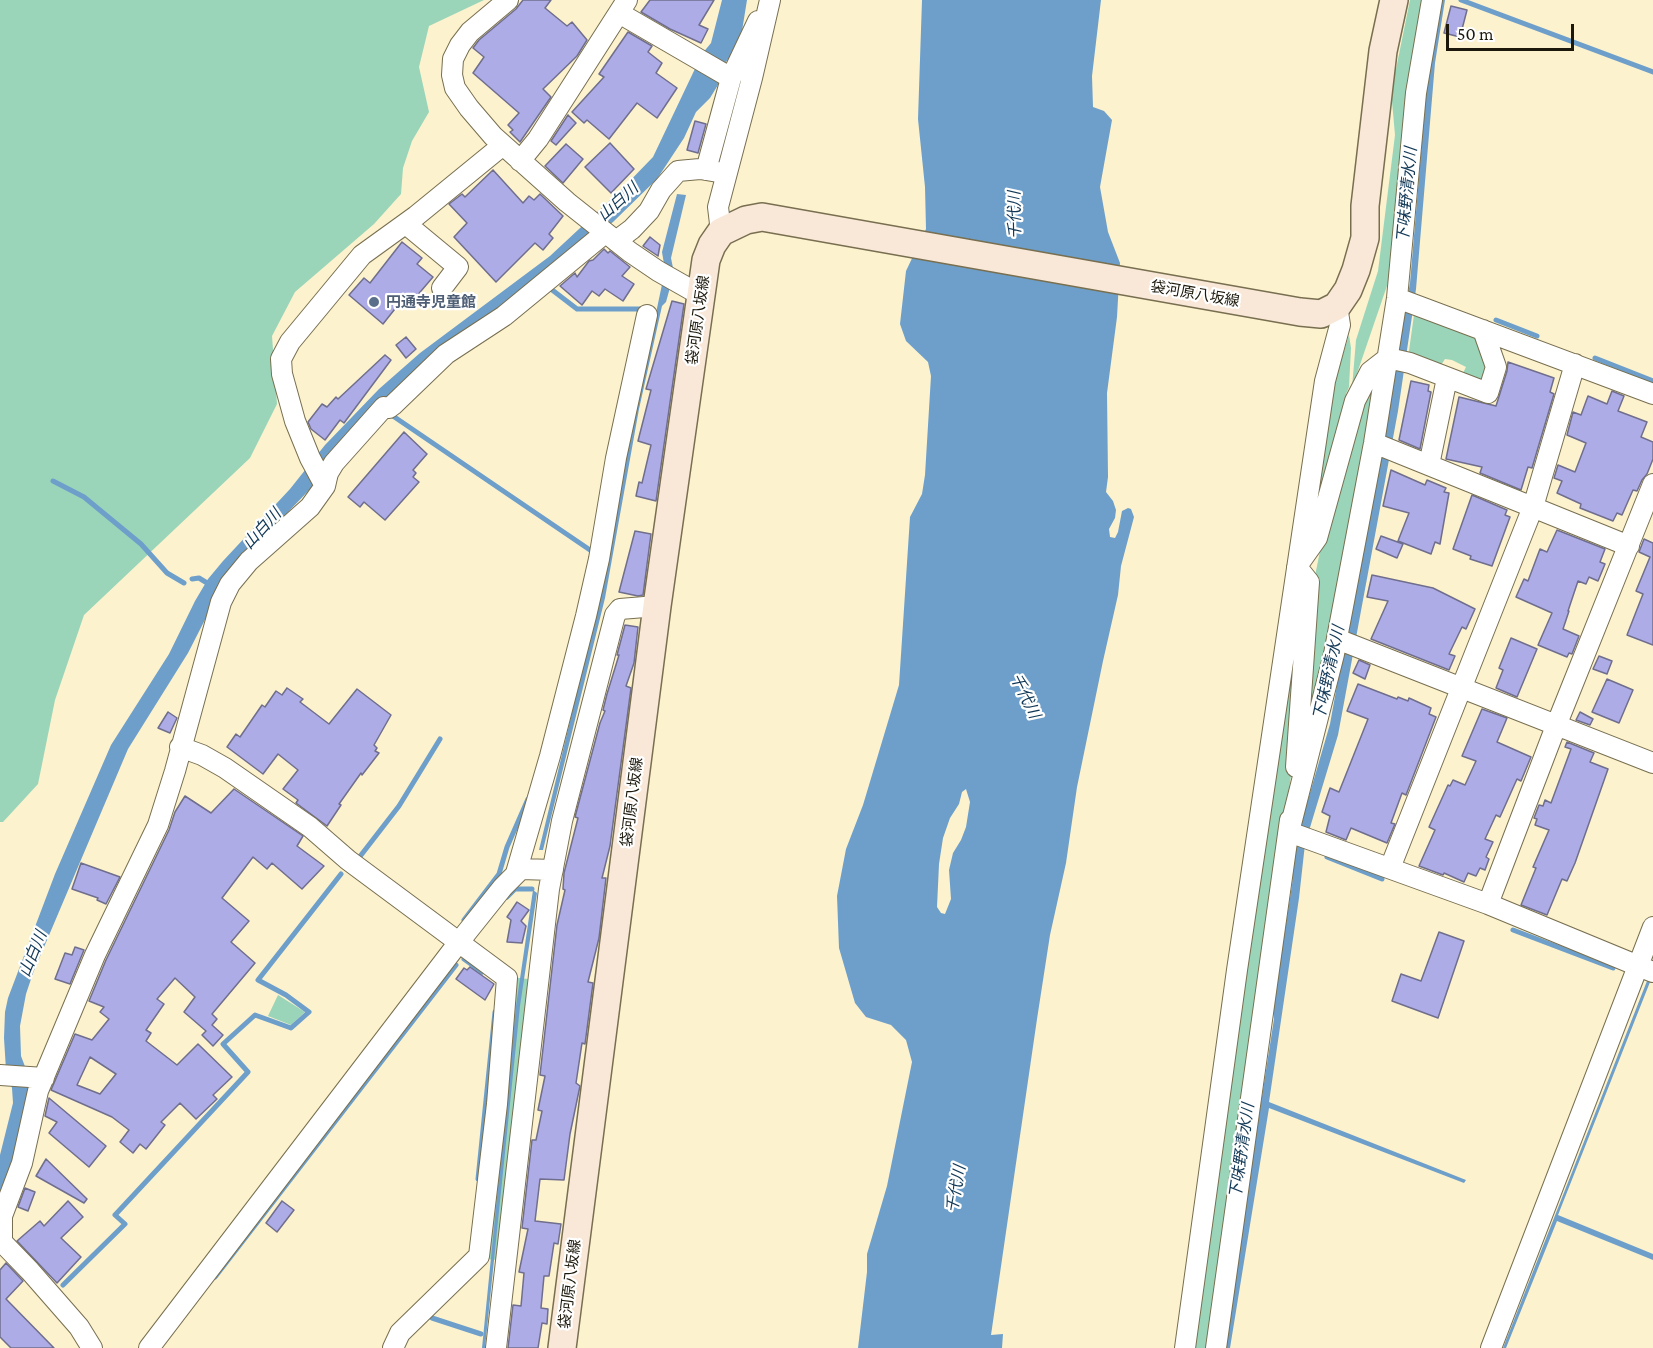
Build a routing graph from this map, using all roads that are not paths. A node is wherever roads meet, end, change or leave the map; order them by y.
1 (508, 0) edge
2 (1394, 0) edge
3 (1432, 0) edge
4 (766, 4) edge
5 (623, 6) edge
6 (728, 76) junction
7 (503, 146) junction
8 (519, 161) junction
9 (706, 170) junction
10 (727, 174) junction
11 (406, 224) junction
12 (726, 230) junction
13 (608, 235) junction
14 (442, 288) dead end
15 (702, 296) junction
16 (1397, 298) junction
17 (1329, 310) junction
18 (647, 315) dead end
19 (1483, 330) junction
20 (1388, 357) junction
21 (1575, 364) junction
22 (1447, 378) junction
23 (1653, 394) edge
24 (1374, 443) junction
25 (1429, 465) junction
26 (323, 483) junction
27 (1653, 484) edge
28 (1533, 507) junction
29 (1629, 546) junction
30 (1297, 567) junction
31 (657, 606) junction
32 (1337, 639) junction
33 (1461, 688) junction
34 (1556, 726) junction
35 (180, 747) junction
36 (1653, 763) edge
37 (1289, 832) junction
38 (1390, 868) junction
39 (553, 870) junction
40 (516, 873) junction
41 (1488, 904) junction
42 (1653, 927) edge
43 (459, 942) junction
44 (1646, 969) edge
45 (0, 1074) edge
46 (44, 1078) junction
47 (1, 1240) edge
48 (92, 1348) edge
49 (149, 1348) edge
50 (393, 1348) edge
51 (496, 1348) edge
52 (562, 1348) edge
53 (1185, 1348) edge
54 (1216, 1348) edge
55 (1491, 1348) edge

1 - 7 street
2 - 17 main road
3 - 16 street
4 - 6 street
4 - 10 street
5 - 6 street
5 - 8 street
6 - 9 street
7 - 8 street
7 - 11 street
8 - 13 street
9 - 10 street
9 - 13 street
10 - 12 street
11 - 14 street
11 - 26 street
12 - 15 main road, 袋河原八坂線
12 - 17 main road, 袋河原八坂線
13 - 15 street
13 - 26 street
15 - 31 main road, 袋河原八坂線
16 - 19 street
16 - 20 street
17 - 30 street
18 - 40 street
19 - 21 street
19 - 22 street
20 - 22 street
20 - 24 street
20 - 30 street
21 - 23 street
21 - 28 street
22 - 25 street
24 - 25 street
24 - 32 street
25 - 28 street
26 - 35 street
27 - 29 street
28 - 29 street
28 - 33 street
29 - 34 street
30 - 37 street
30 - 53 street
31 - 39 street
31 - 52 main road, 袋河原八坂線
32 - 33 street
32 - 37 street
33 - 34 street
33 - 38 street
34 - 36 street
34 - 41 street
35 - 43 street
35 - 46 street
37 - 38 street
37 - 54 street
38 - 41 street
39 - 40 street
39 - 51 street
40 - 43 street
41 - 44 street
42 - 44 street
43 - 49 street
43 - 50 street
44 - 55 street
45 - 46 street
46 - 47 street
47 - 48 street

